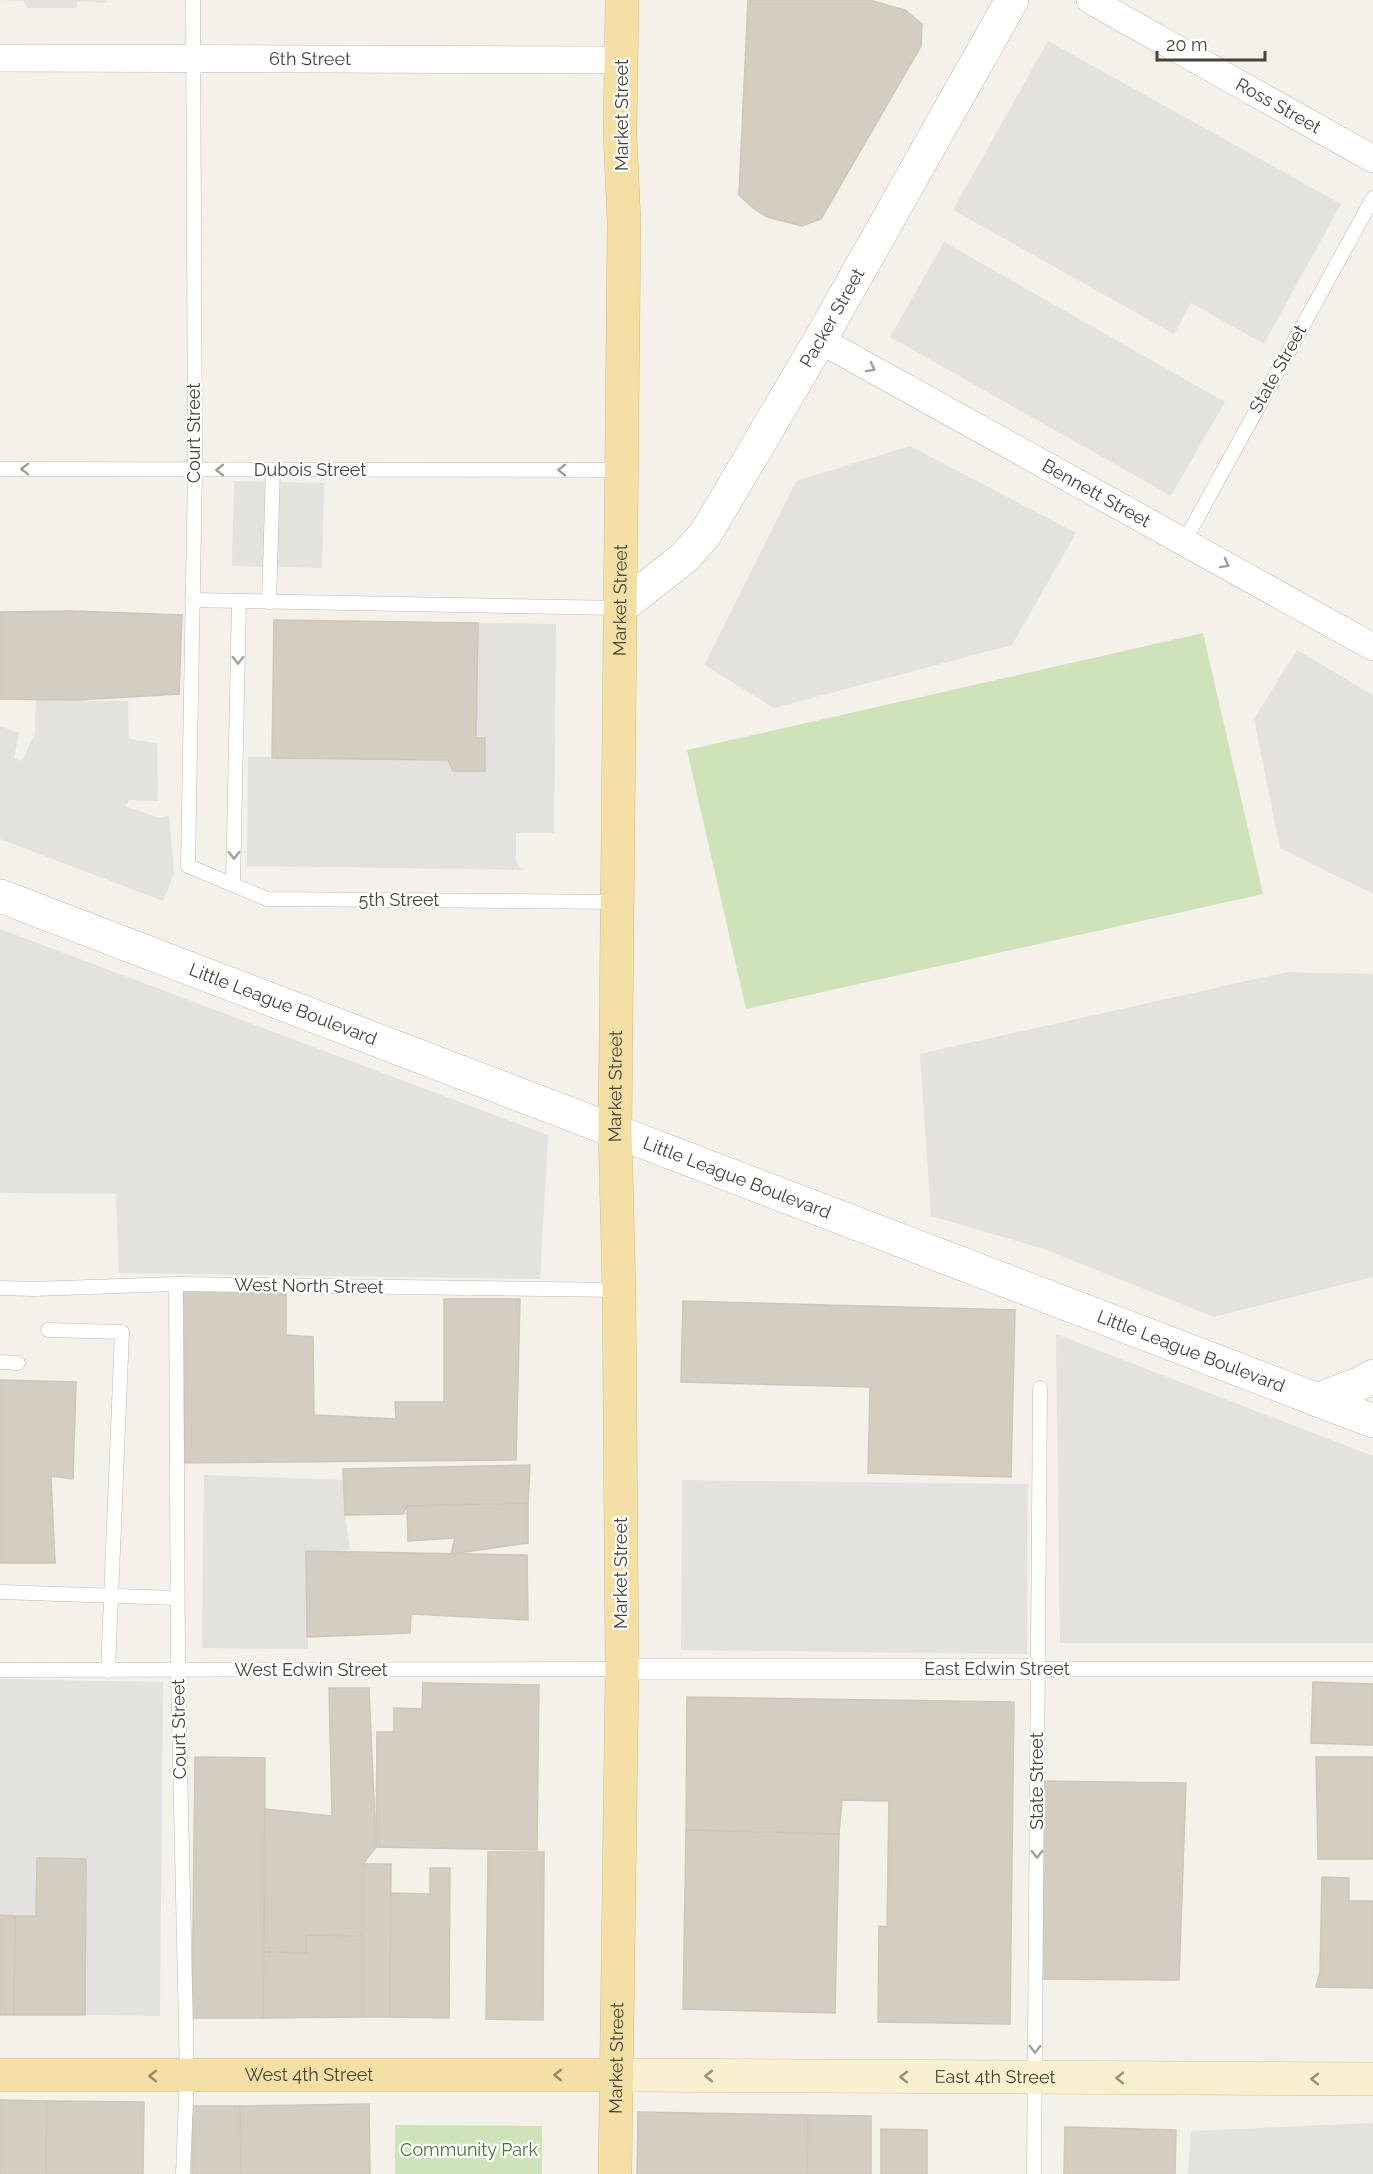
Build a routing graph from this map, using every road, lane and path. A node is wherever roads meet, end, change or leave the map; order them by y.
1 (193, 0) edge
2 (622, 0) edge
3 (1012, 0) edge
4 (1090, 0) edge
5 (0, 57) edge
6 (192, 58) junction
7 (621, 60) junction
8 (1373, 159) edge
9 (1373, 198) edge
10 (819, 340) junction
11 (0, 469) edge
12 (195, 470) junction
13 (273, 470) junction
14 (620, 470) junction
15 (1184, 542) junction
16 (192, 600) junction
17 (239, 601) junction
18 (269, 602) junction
19 (620, 608) junction
20 (1373, 646) edge
21 (188, 867) joint
22 (233, 885) junction
23 (0, 896) edge
24 (617, 902) junction
25 (615, 1130) junction
26 (176, 1284) junction
27 (0, 1288) edge
28 (619, 1290) junction
29 (48, 1330) dead end
30 (0, 1362) edge
31 (18, 1363) dead end
32 (1373, 1376) edge
33 (1040, 1388) dead end
34 (1317, 1400) junction
35 (1373, 1421) edge
36 (0, 1592) edge
37 (110, 1596) junction
38 (177, 1598) junction
39 (1038, 1669) junction
40 (1373, 1669) edge
41 (0, 1670) edge
42 (178, 1670) junction
43 (622, 1670) junction
44 (108, 1671) junction
45 (0, 2075) edge
46 (616, 2075) junction
47 (187, 2076) junction
48 (1035, 2077) junction
49 (1373, 2079) edge
50 (183, 2174) edge
51 (615, 2174) edge
52 (1035, 2174) edge

1 - 6 lane, Court Street
2 - 7 main road, Market Street
3 - 10 street, Packer Street
4 - 8 street, Ross Street
5 - 6 street, 6th Street
6 - 7 street, 6th Street
6 - 12 lane, Court Street
7 - 14 main road, Market Street
9 - 15 lane, State Street
10 -> 15 street, Bennett Street
10 - 19 street, Packer Street
12 -> 11 lane, Dubois Street
13 -> 12 lane, Dubois Street
12 - 16 lane, Court Street
14 -> 13 lane, Dubois Street
13 - 18 lane
14 - 19 main road, Market Street
15 -> 20 street, Bennett Street
16 - 17 lane
16 - 21 lane, Court Street
17 - 18 lane
17 -> 22 lane
18 - 19 lane
19 - 24 main road, Market Street
21 - 22 lane, 5th Street
22 - 24 lane, 5th Street
23 - 25 street, Little League Boulevard
24 - 25 main road, Market Street
25 - 28 main road, Market Street
25 - 34 street, Little League Boulevard
26 - 27 lane, West North Street
26 - 28 lane, West North Street
26 - 38 lane, Court Street
28 - 43 main road, Market Street
29 - 37 lane
30 - 31 lane
32 - 34 street
33 - 39 lane, State Street
34 - 35 street, Little League Boulevard
36 - 37 lane
37 - 38 lane
37 - 44 lane
38 - 42 lane, Court Street
39 - 40 lane, East Edwin Street
39 - 43 street, East Edwin Street
39 -> 48 lane, State Street
41 - 44 lane, West Edwin Street
42 - 43 lane, West Edwin Street
42 - 44 lane, West Edwin Street
42 - 47 lane, Court Street
43 - 46 main road, Market Street
47 -> 45 main road, West 4th Street
46 -> 47 main road, West 4th Street
48 -> 46 main road, East 4th Street
46 - 51 main road, Market Street
47 - 50 lane, Court Street
49 -> 48 main road, East 4th Street
48 - 52 lane, State Street

